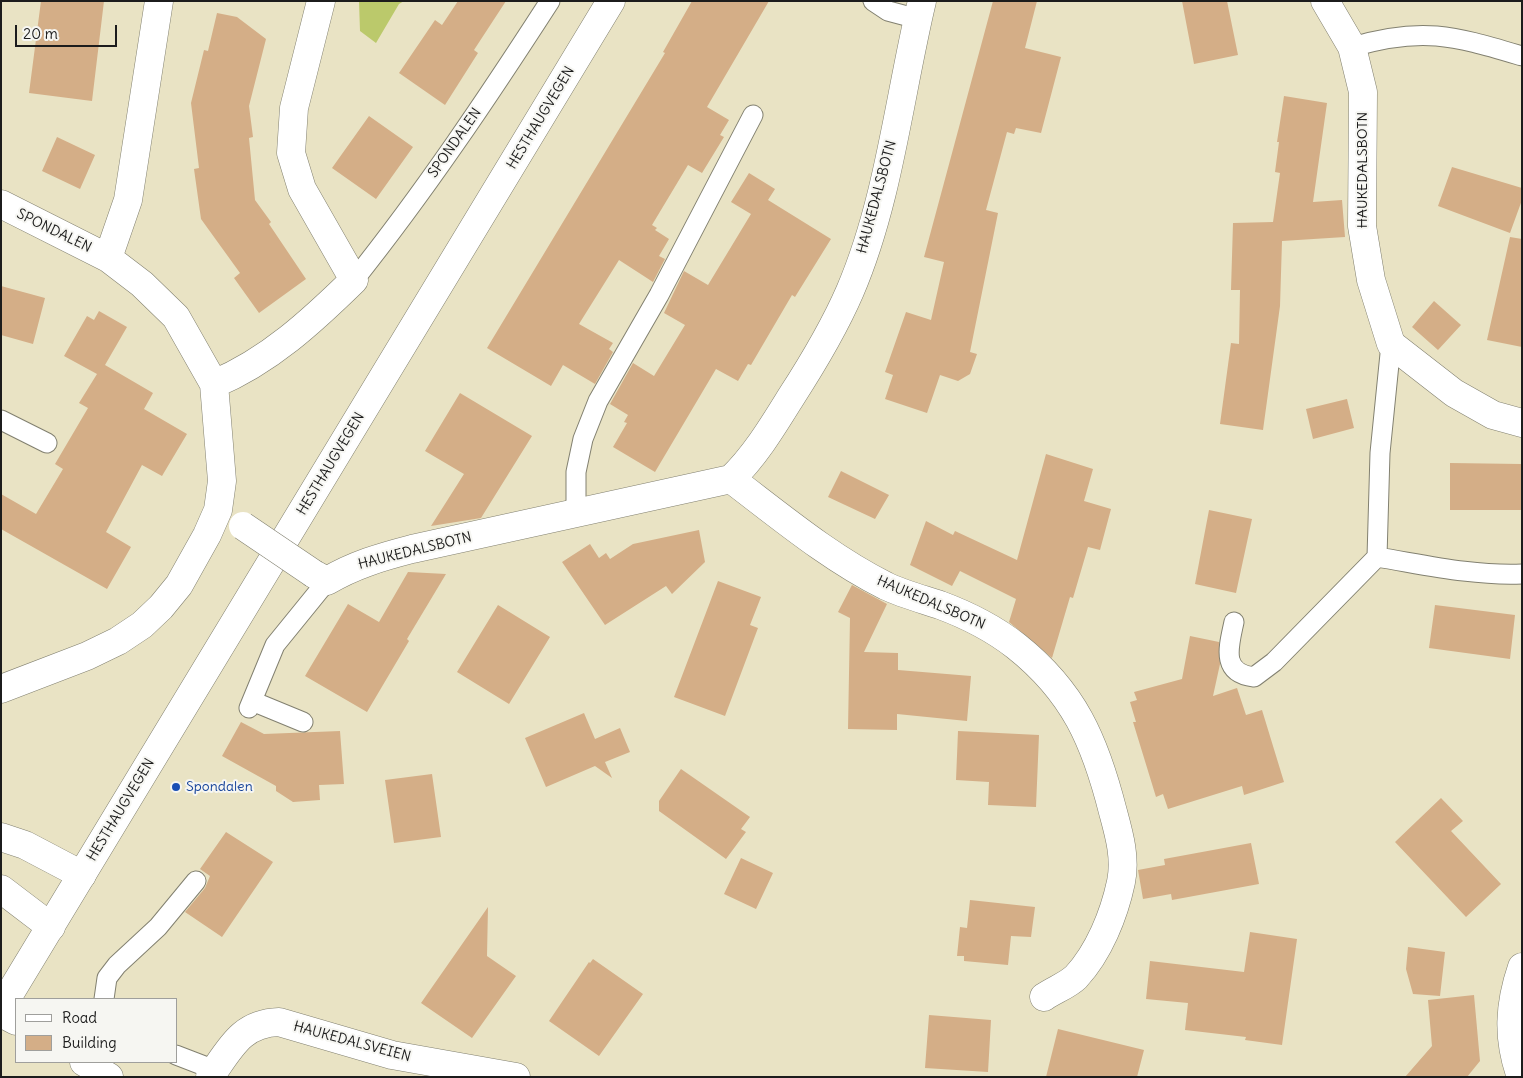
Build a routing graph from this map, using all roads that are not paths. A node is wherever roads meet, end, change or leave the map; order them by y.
1 (159, 1) edge
2 (321, 1) edge
3 (550, 1) edge
4 (611, 1) edge
5 (873, 1) edge
6 (1325, 1) edge
7 (920, 10) edge
8 (1352, 47) junction
9 (1522, 56) edge
10 (752, 115) dead end
11 (1, 204) edge
12 (108, 258) junction
13 (354, 280) junction
14 (1391, 344) junction
15 (214, 384) junction
16 (1, 420) edge
17 (1522, 423) edge
18 (47, 443) dead end
19 (731, 480) junction
20 (218, 510) junction
21 (576, 513) junction
22 (1378, 556) junction
23 (1522, 574) edge
24 (320, 578) junction
25 (1234, 622) dead end
26 (1, 689) edge
27 (303, 722) dead end
28 (1, 837) edge
29 (82, 875) junction
30 (196, 881) dead end
31 (1, 889) edge
32 (51, 926) junction
33 (1522, 966) edge
34 (1044, 997) dead end
35 (104, 998) edge
36 (1, 1008) edge
37 (1, 1013) edge
38 (15, 1020) edge
39 (178, 1056) edge
40 (86, 1063) edge
41 (212, 1074) edge
42 (109, 1077) edge
43 (516, 1077) edge
44 (1521, 1077) edge

1 - 12 street, SPONDALEN
2 - 13 street
3 - 13 lane, SPONDALEN
4 - 29 street, HESTHAUGVEGEN
5 - 7 lane
6 - 8 street, HAUKEDALSBOTN
7 - 19 street, HAUKEDALSBOTN
8 - 9 lane
8 - 14 street, HAUKEDALSBOTN
10 - 21 lane
11 - 12 street, SPONDALEN
12 - 15 street, SPONDALEN
13 - 15 street, SPONDALEN
14 - 17 street
14 - 22 lane, HAUKEDALSBOTN
15 - 20 street, SPONDALEN
16 - 18 lane
19 - 21 street, HAUKEDALSBOTN
19 - 34 street, HAUKEDALSBOTN
20 - 24 street, bridge
20 - 26 street, SPONDALEN
21 - 24 street, HAUKEDALSBOTN
22 - 23 lane
22 - 25 lane
24 - 27 lane
28 - 29 street
29 - 32 street, HESTHAUGVEGEN
30 - 35 lane
31 - 32 street
32 - 36 street, HESTHAUGVEGEN
33 - 44 street
37 - 38 street
39 - 41 lane
40 - 42 street
41 - 43 street, HAUKEDALSVEIEN

